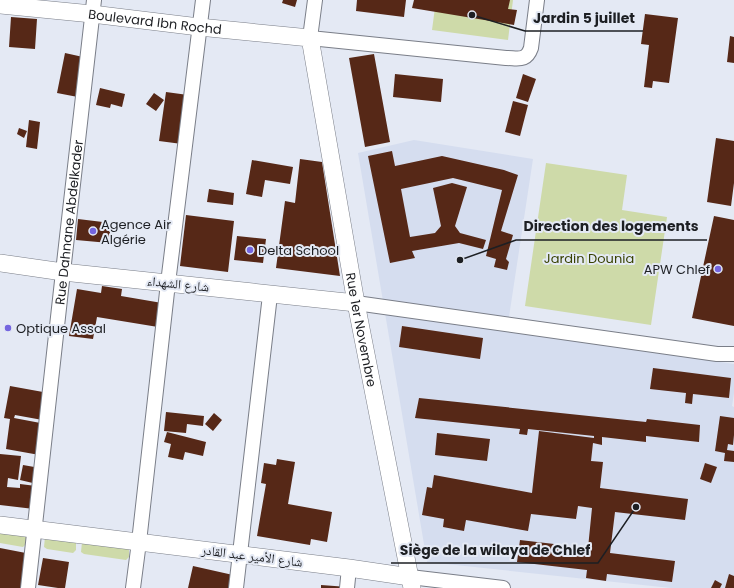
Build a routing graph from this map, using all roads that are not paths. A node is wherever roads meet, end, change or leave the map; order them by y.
1 (203, 0) edge
2 (315, 0) edge
3 (537, 0) edge
4 (0, 5) edge
5 (93, 7) edge
6 (200, 27) junction
7 (310, 38) junction
8 (0, 263) edge
9 (63, 272) junction
10 (168, 283) junction
11 (270, 295) junction
12 (356, 303) junction
13 (717, 354) junction
14 (734, 354) edge
15 (734, 362) edge
16 (0, 525) edge
17 (35, 529) junction
18 (140, 542) junction
19 (240, 555) junction
20 (349, 568) junction
21 (411, 582) edge
22 (28, 588) edge
23 (133, 588) edge
24 (236, 588) edge
25 (346, 588) edge
26 (503, 588) edge

1 - 6 street
2 - 7 street, Rue 1er Novembre
3 - 7 street
4 - 5 street, Boulevard Ibn Rochd
5 - 6 street, Boulevard Ibn Rochd
5 - 9 street, Rue Dahnane Abdelkader
6 - 7 street, Boulevard Ibn Rochd
6 - 10 street
7 - 12 street, Rue 1er Novembre
8 - 9 street, شارع الشهداء
9 - 10 street, شارع الشهداء
9 - 17 street, Rue Dahnane Abdelkader
10 - 11 street, شارع الشهداء
10 - 18 street
11 - 12 street, شارع الشهداء
11 - 19 street
12 - 13 street
12 - 21 street, Rue 1er Novembre
13 - 14 street
13 - 15 street
16 - 17 street, شارع الأمير عبد القادر
17 - 18 street, شارع الأمير عبد القادر
17 - 22 street, Rue Dahnane Abdelkader
18 - 19 street, شارع الأمير عبد القادر
18 - 23 street
19 - 20 street, شارع الأمير عبد القادر
19 - 24 street
20 - 21 street, شارع الأمير عبد القادر
20 - 25 street
21 - 26 street, شارع الأمير عبد القادر

